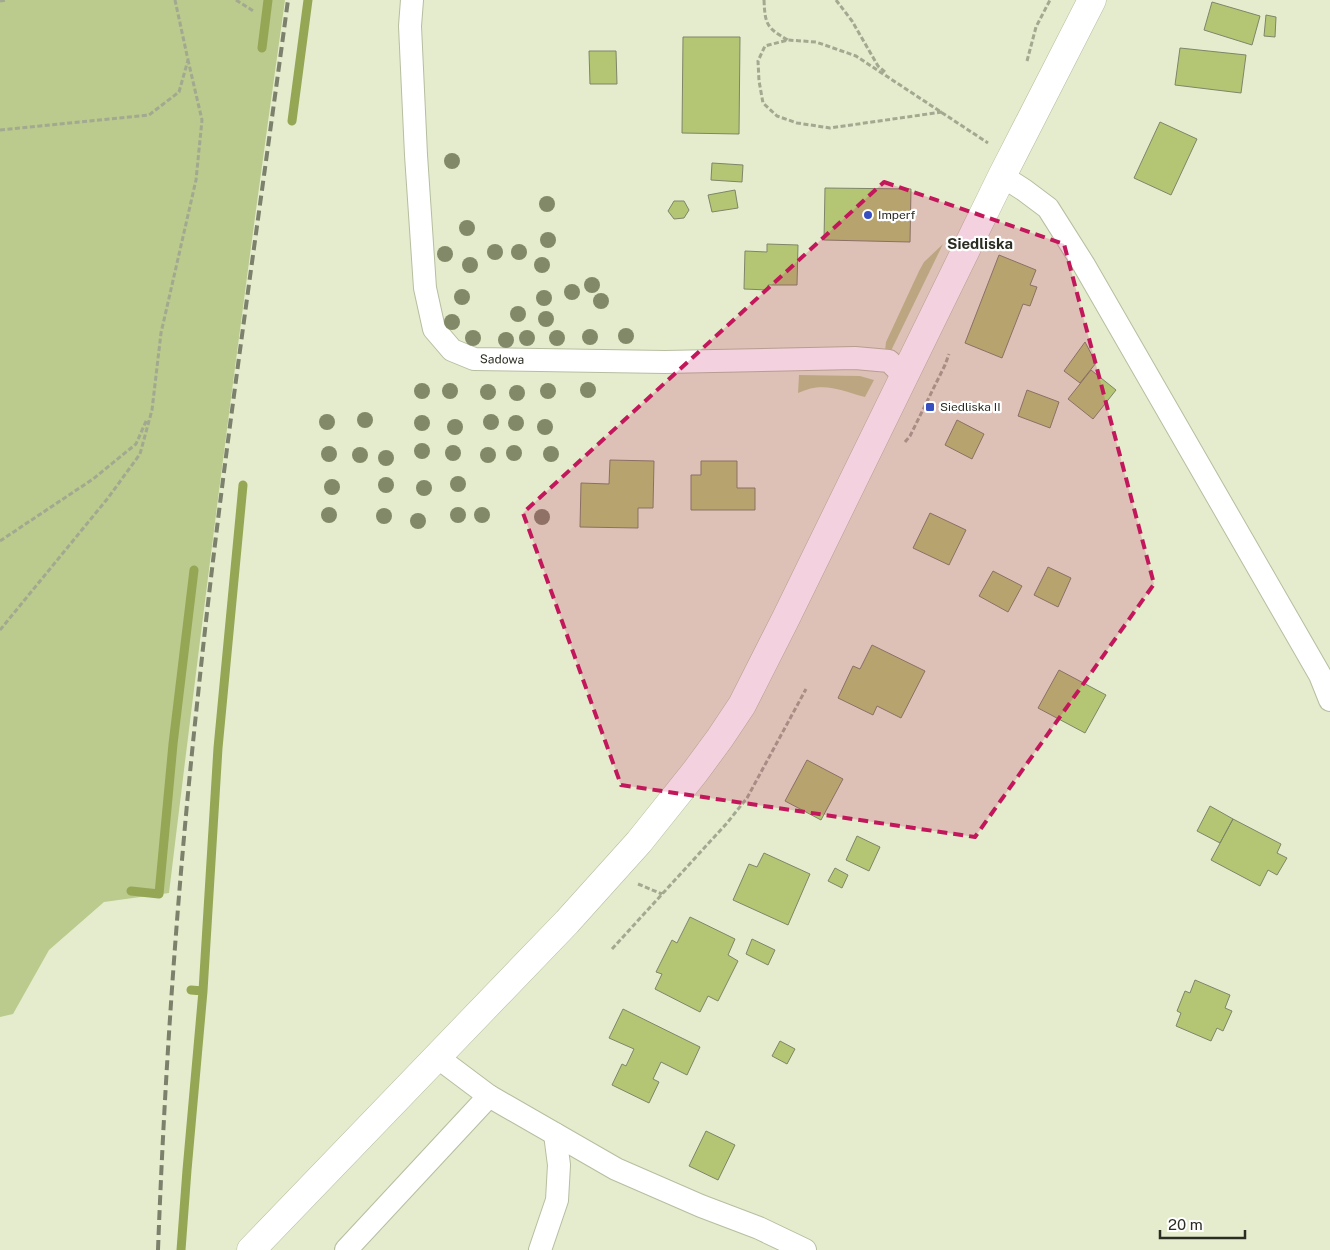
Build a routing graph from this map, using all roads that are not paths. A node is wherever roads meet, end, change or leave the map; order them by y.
1 (412, 0) edge
2 (1092, 0) edge
3 (1006, 167) junction
4 (904, 376) junction
5 (1330, 700) edge
6 (437, 1057) junction
7 (489, 1096) junction
8 (555, 1134) junction
9 (251, 1250) edge
10 (346, 1250) edge
11 (540, 1250) edge
12 (805, 1250) edge

1 - 4 street, Sadowa
2 - 3 main road
3 - 4 main road
3 - 5 street
4 - 6 main road
6 - 7 street
6 - 9 main road
7 - 8 street
7 - 10 street
8 - 11 street
8 - 12 street

